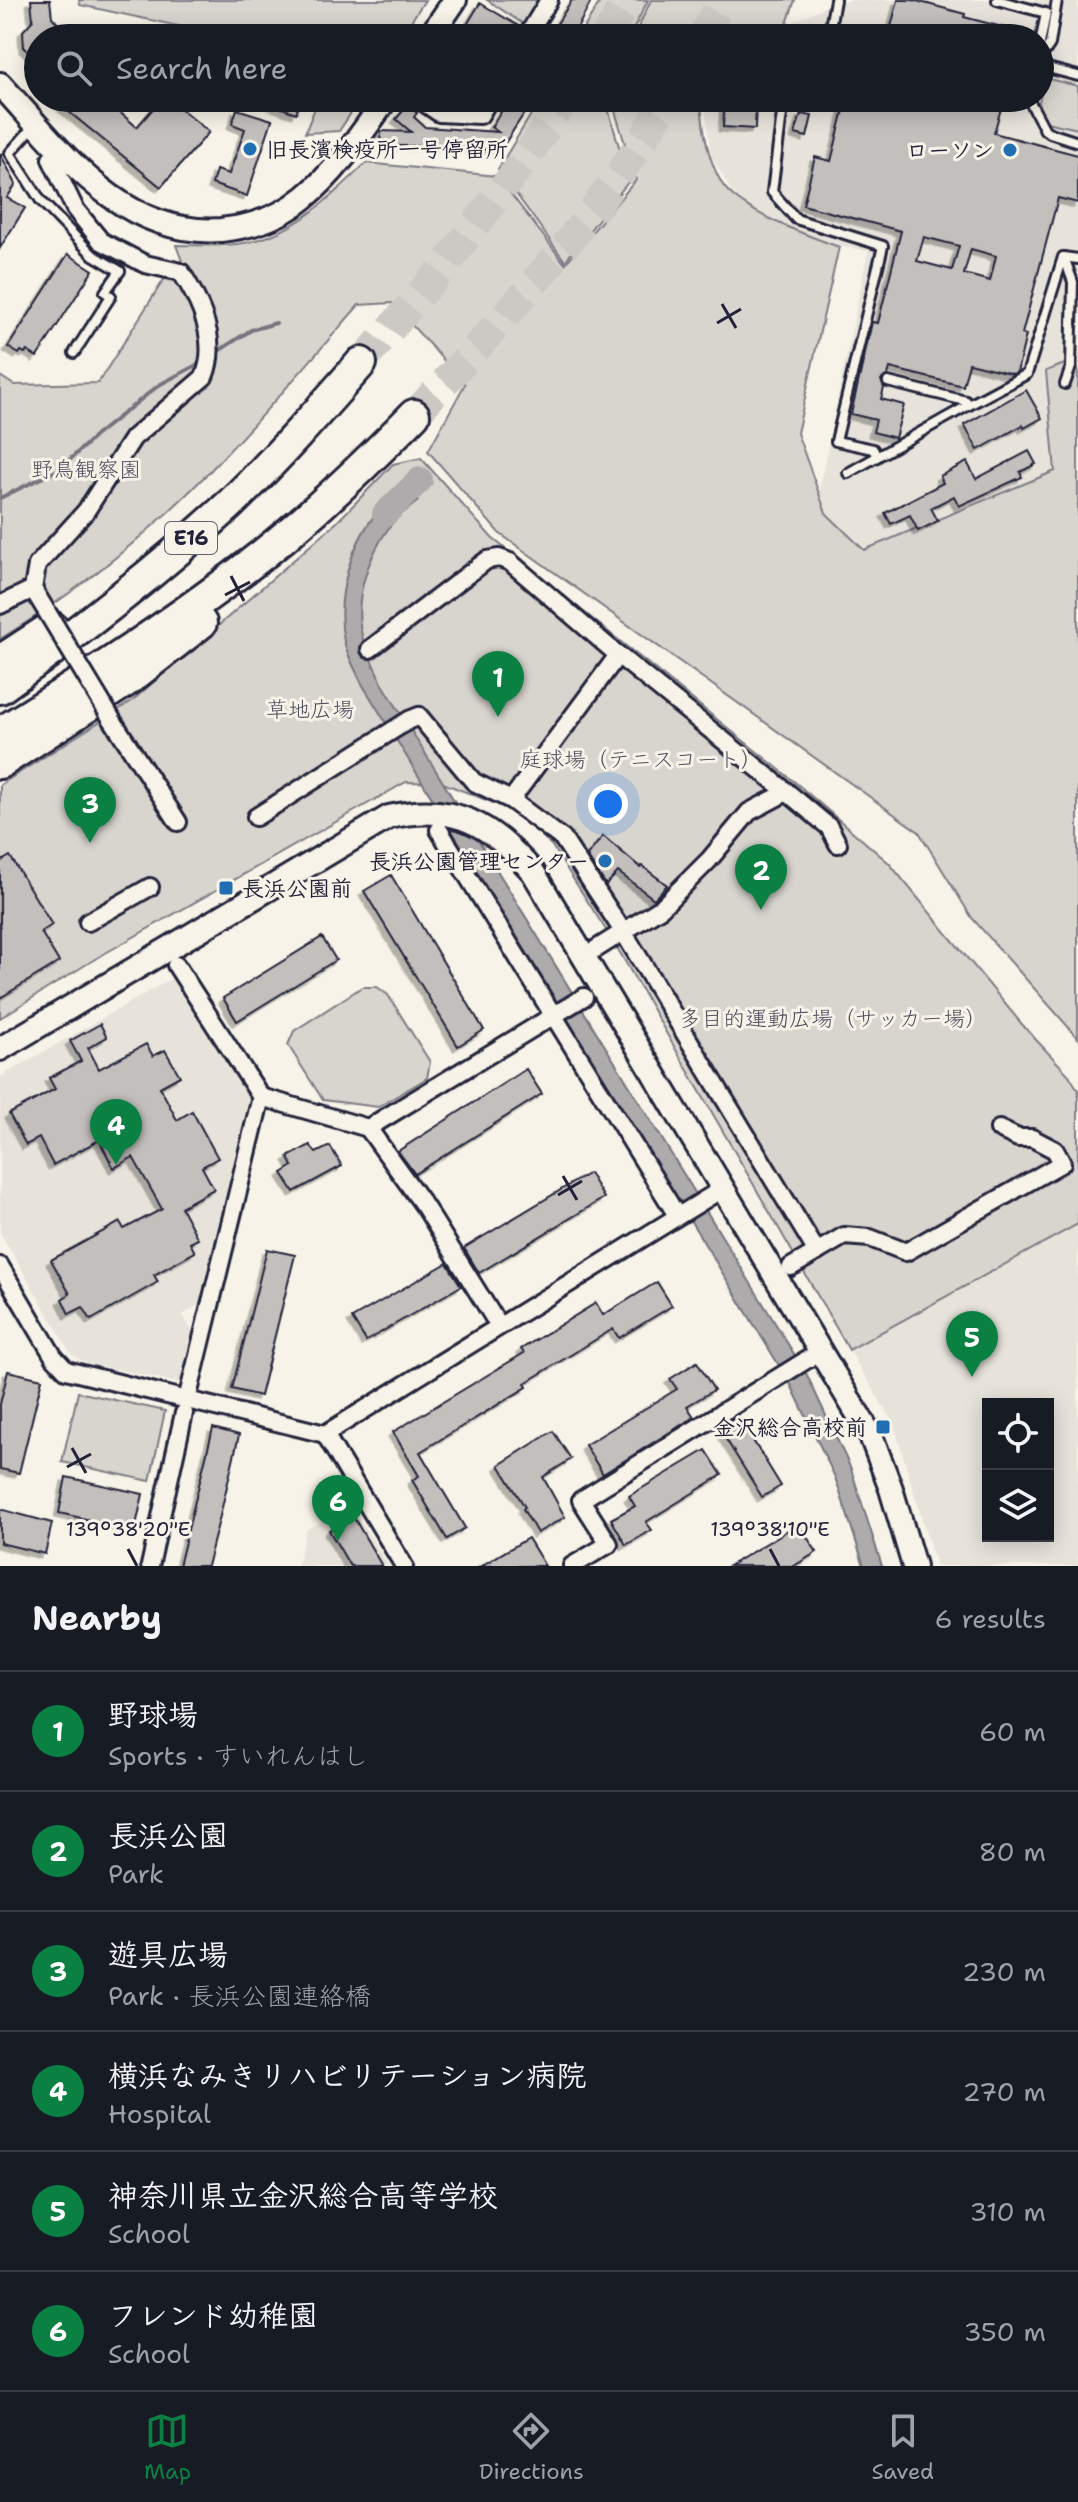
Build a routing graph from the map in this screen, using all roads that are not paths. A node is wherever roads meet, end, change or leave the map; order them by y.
1 (455, 0) edge
2 (549, 0) edge
3 (835, 0) edge
4 (997, 0) edge
5 (1057, 0) edge
6 (1050, 14) junction
7 (439, 24) edge
8 (534, 24) edge
9 (831, 24) edge
10 (1047, 24) edge
11 (1050, 24) edge
12 (1054, 70) edge
13 (1078, 76) edge
14 (0, 84) edge
15 (24, 110) edge
16 (26, 112) edge
17 (376, 112) edge
18 (438, 112) edge
19 (482, 112) edge
20 (782, 112) edge
21 (1035, 112) edge
22 (36, 123) junction
23 (1078, 142) edge
24 (52, 157) dead end
25 (1063, 257) junction
26 (1078, 259) edge
27 (74, 353) dead end
28 (361, 363) tunnel mouth
29 (888, 382) dead end
30 (1065, 384) dead end
31 (969, 405) junction
32 (414, 415) tunnel mouth
33 (301, 431) junction
34 (877, 457) junction
35 (848, 473) dead end
36 (349, 480) junction
37 (33, 589) junction
38 (0, 605) edge
39 (370, 649) dead end
40 (618, 655) junction
41 (0, 661) edge
42 (0, 688) edge
43 (0, 733) edge
44 (0, 763) edge
45 (787, 792) junction
46 (511, 800) junction
47 (256, 817) dead end
48 (433, 821) junction
49 (178, 822) dead end
50 (838, 844) dead end
51 (150, 887) dead end
52 (88, 922) dead end
53 (624, 933) junction
54 (596, 949) dead end
55 (176, 965) dead end
56 (584, 997) dead end
57 (555, 1013) junction
58 (0, 1049) edge
59 (261, 1097) junction
60 (368, 1128) junction
61 (999, 1129) dead end
62 (722, 1189) junction
63 (678, 1212) junction
64 (817, 1252) junction
65 (0, 1266) edge
66 (791, 1267) dead end
67 (494, 1318) dead end
68 (808, 1359) dead end
69 (189, 1392) dead end
70 (184, 1413) dead end
71 (325, 1434) junction
72 (150, 1566) edge
73 (404, 1566) edge
74 (572, 1566) edge
75 (914, 1566) edge

1 - 7 street
2 - 8 street
3 - 9 lane
4 - 6 lane
5 - 6 lane
6 - 10 lane
6 - 11 lane
12 - 13 lane
14 - 15 street
16 - 22 street
17 - 22 street
18 - 19 street
20 - 34 lane
21 - 23 lane
22 - 27 lane
24 - 37 street
25 - 26 lane
25 - 30 lane
25 - 31 lane
28 - 33 highway, E16
29 - 31 lane
31 - 34 lane
32 - 36 highway, E16
33 - 41 highway
33 - 42 highway, E16
34 - 35 lane
36 - 43 highway, E16
36 - 44 highway
37 - 38 street
37 - 49 street, bridge
39 - 40 street
40 - 45 street
40 - 46 street
45 - 50 street
45 - 53 street
46 - 47 street
46 - 53 street
48 - 57 street
48 - 58 street
48 - 62 street
51 - 52 street
53 - 54 street
53 - 64 street
55 - 59 street
56 - 57 street
57 - 60 street
57 - 63 street
59 - 60 street
59 - 69 street
60 - 67 street
61 - 64 street
62 - 63 street
62 - 75 street
63 - 71 street
64 - 66 street
65 - 71 street
68 - 74 street
70 - 72 street
71 - 73 street

